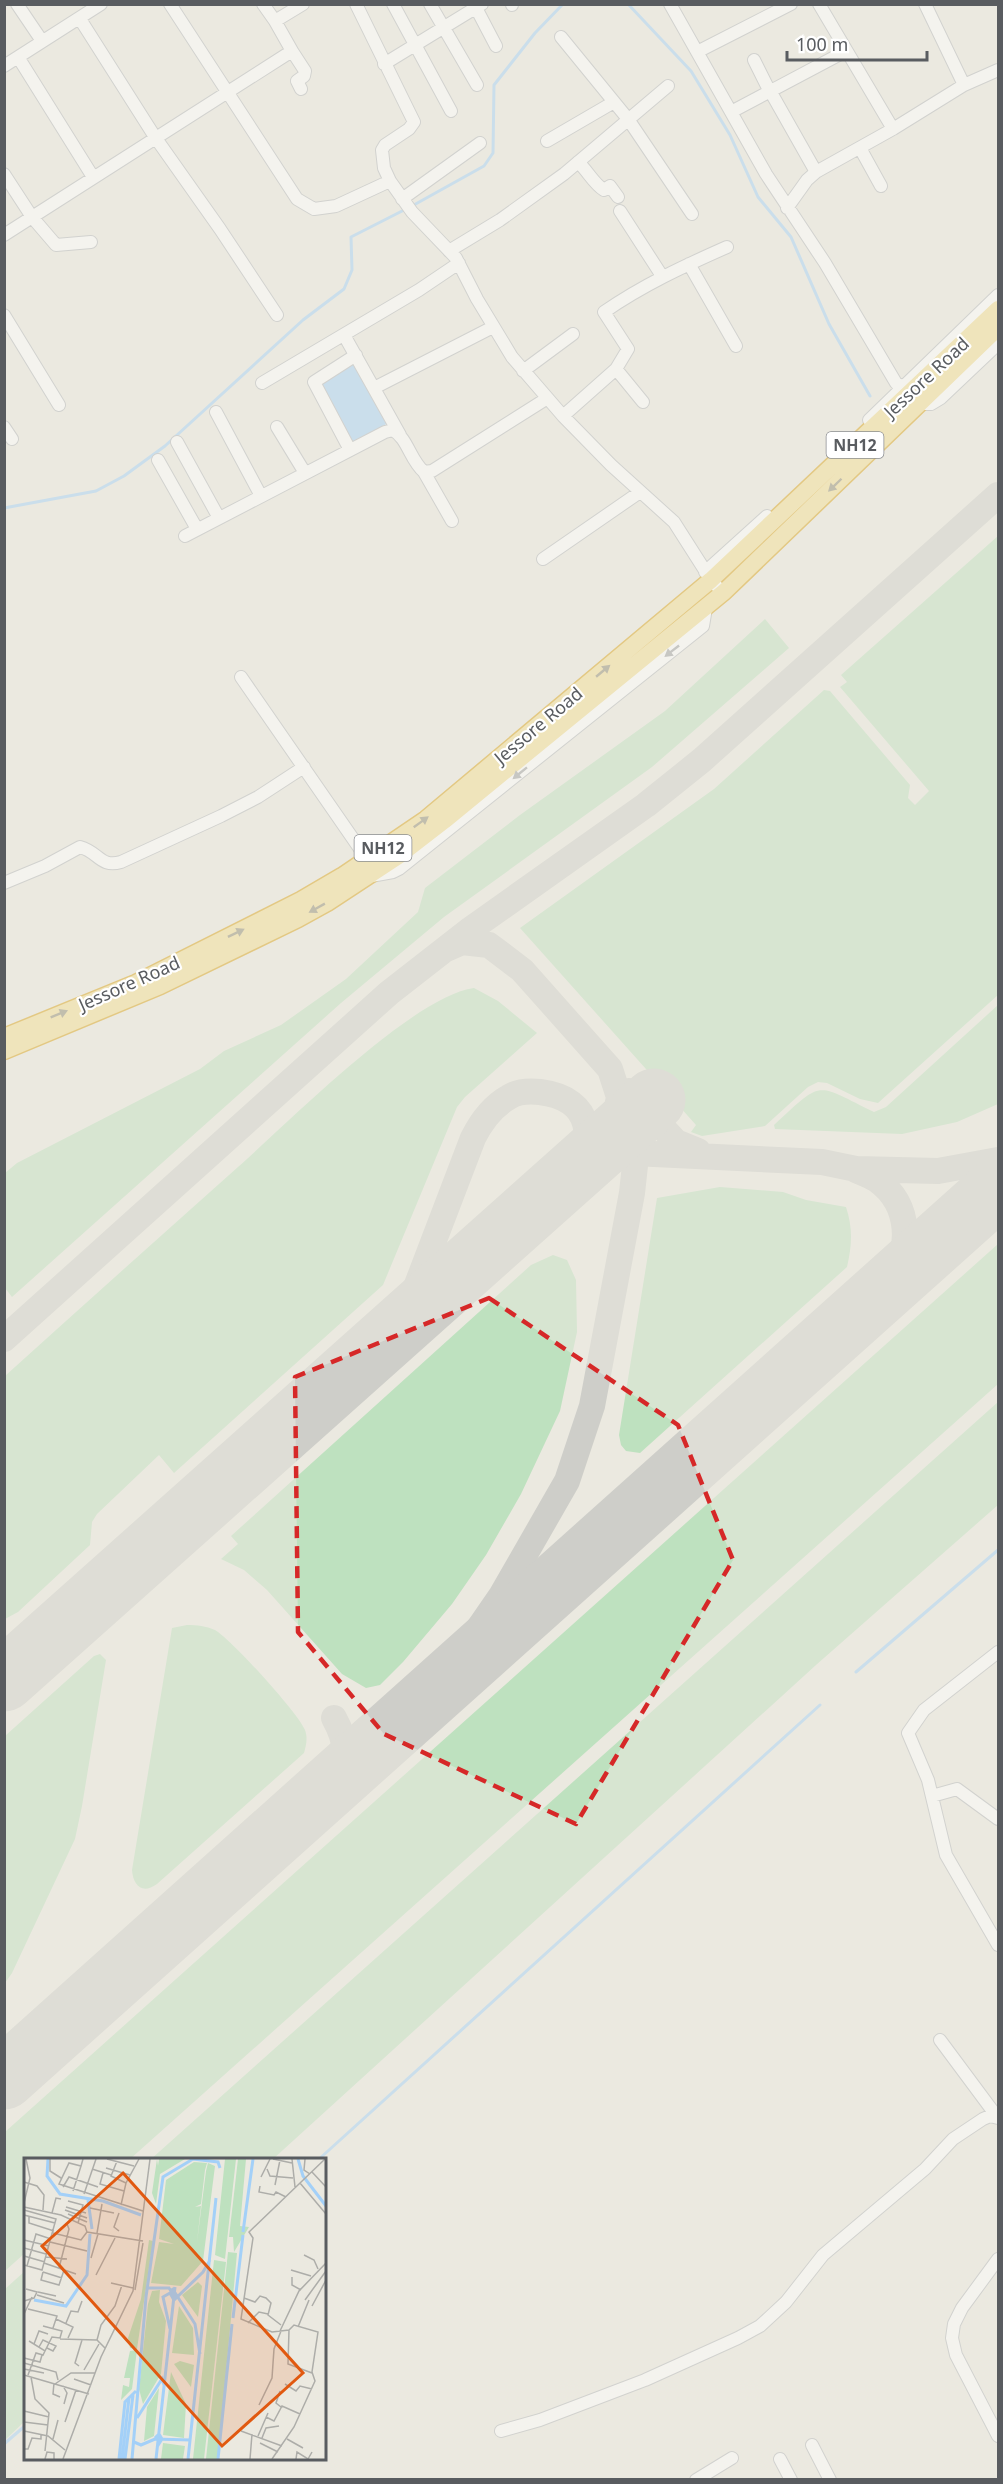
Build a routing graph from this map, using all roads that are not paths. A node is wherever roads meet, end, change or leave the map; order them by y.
1 (17, 4) edge
2 (101, 4) edge
3 (170, 4) edge
4 (262, 4) edge
5 (303, 4) edge
6 (356, 4) edge
7 (393, 4) edge
8 (430, 4) edge
9 (670, 4) edge
10 (791, 4) edge
11 (819, 4) edge
12 (925, 4) edge
13 (478, 6) edge
14 (80, 19) junction
15 (275, 21) junction
16 (443, 27) junction
17 (561, 37) dead end
18 (42, 41) junction
19 (416, 44) junction
20 (496, 46) dead end
21 (292, 51) junction
22 (846, 51) junction
23 (697, 52) junction
24 (18, 57) junction
25 (754, 60) dead end
26 (384, 64) junction
27 (4, 66) edge
28 (999, 70) edge
29 (477, 84) dead end
30 (964, 85) junction
31 (668, 86) dead end
32 (302, 89) dead end
33 (227, 92) junction
34 (772, 94) junction
35 (614, 102) junction
36 (451, 111) dead end
37 (731, 112) junction
38 (628, 119) junction
39 (893, 129) junction
40 (155, 137) junction
41 (547, 141) dead end
42 (480, 143) dead end
43 (860, 148) junction
44 (578, 162) junction
45 (816, 172) junction
46 (4, 174) edge
47 (93, 177) junction
48 (390, 181) junction
49 (881, 186) dead end
50 (618, 197) dead end
51 (406, 204) junction
52 (787, 208) junction
53 (620, 212) dead end
54 (692, 214) dead end
55 (32, 217) junction
56 (4, 235) edge
57 (91, 242) dead end
58 (727, 247) dead end
59 (450, 251) junction
60 (459, 263) junction
61 (690, 264) junction
62 (662, 276) junction
63 (999, 295) edge
64 (999, 309) edge
65 (4, 315) edge
66 (277, 315) dead end
67 (493, 327) junction
68 (999, 328) edge
69 (573, 334) dead end
70 (345, 335) junction
71 (999, 344) edge
72 (736, 346) dead end
73 (356, 355) junction
74 (616, 369) junction
75 (523, 371) junction
76 (262, 383) dead end
77 (374, 388) junction
78 (911, 394) junction
79 (546, 399) junction
80 (643, 402) dead end
81 (59, 405) dead end
82 (216, 412) dead end
83 (563, 416) junction
84 (4, 427) edge
85 (277, 427) dead end
86 (400, 435) junction
87 (12, 439) dead end
88 (177, 442) dead end
89 (350, 450) junction
90 (158, 460) dead end
91 (424, 472) junction
92 (306, 473) junction
93 (640, 492) junction
94 (261, 496) junction
95 (219, 518) junction
96 (452, 521) dead end
97 (197, 529) junction
98 (185, 536) dead end
99 (543, 559) dead end
100 (708, 576) junction
101 (723, 593) junction
102 (241, 676) dead end
103 (304, 767) junction
104 (367, 859) junction
105 (4, 883) edge
106 (5, 1036) edge
107 (4, 1051) edge
108 (999, 1652) edge
109 (932, 1796) junction
110 (999, 1819) edge
111 (999, 1945) edge
112 (940, 2040) dead end
113 (998, 2118) edge
114 (999, 2259) edge
115 (501, 2431) dead end
116 (999, 2436) edge
117 (812, 2445) dead end
118 (732, 2458) dead end
119 (780, 2459) dead end
120 (696, 2480) edge
121 (791, 2480) edge
122 (830, 2480) edge

1 - 18 street
2 - 14 street
3 - 33 street
4 - 15 street
5 - 15 street
6 - 26 street
7 - 19 street
8 - 16 street
9 - 23 street
10 - 23 street
11 - 22 street
12 - 30 street
13 - 16 street
13 - 20 street
14 - 18 street
14 - 40 street
15 - 21 street
16 - 19 street
16 - 29 street
17 - 35 street
18 - 24 street
19 - 26 street
19 - 36 street
21 - 32 street
21 - 33 street
22 - 34 street
22 - 39 street
23 - 37 street
24 - 27 street
24 - 47 street
25 - 34 street
26 - 48 street
28 - 30 street
30 - 39 street
31 - 38 street
33 - 40 street
33 - 48 street
34 - 37 street
34 - 45 street
35 - 38 street
35 - 41 street
37 - 52 street
38 - 44 street
38 - 54 street
39 - 43 street
40 - 47 street
40 - 66 street
42 - 51 street
43 - 45 street
43 - 49 street
44 - 50 street
44 - 59 street
45 - 52 street
46 - 55 street
47 - 55 street
48 - 51 street
51 - 59 street
52 - 78 street
53 - 62 street
55 - 56 street
55 - 57 street
58 - 61 street
59 - 60 street
60 - 67 street
60 - 70 street
61 - 62 street
61 - 72 street
62 - 74 street
63 - 78 street
64 - 78 highway, Jessore Road / NH12
65 - 81 street
67 - 75 street
67 - 77 street
68 - 78 highway, NH12
69 - 75 street
70 - 73 street
70 - 76 street
71 - 78 street
73 - 77 street
73 - 89 street
74 - 80 street
74 - 83 street
75 - 79 street
77 - 86 street
78 - 100 highway, Jessore Road / NH12
78 -> 101 highway, NH12
79 - 83 street
79 - 91 street
82 - 94 street
83 - 93 street
84 - 87 street
85 - 92 street
86 - 89 street
86 - 91 street
88 - 95 street
89 - 92 street
90 - 97 street
91 - 96 street
92 - 94 street
93 - 99 street
93 - 100 street
94 - 95 street
95 - 97 street
97 - 98 street
100 - 101 street
104 -> 100 highway, Jessore Road / NH12
101 -> 107 highway, NH12
102 - 103 street
103 - 104 street
103 - 105 street
106 -> 104 highway, Jessore Road / NH12
108 - 109 street
109 - 110 street
109 - 111 street
112 - 113 street
113 - 115 street
114 - 116 street
117 - 122 street
118 - 120 street
119 - 121 street

